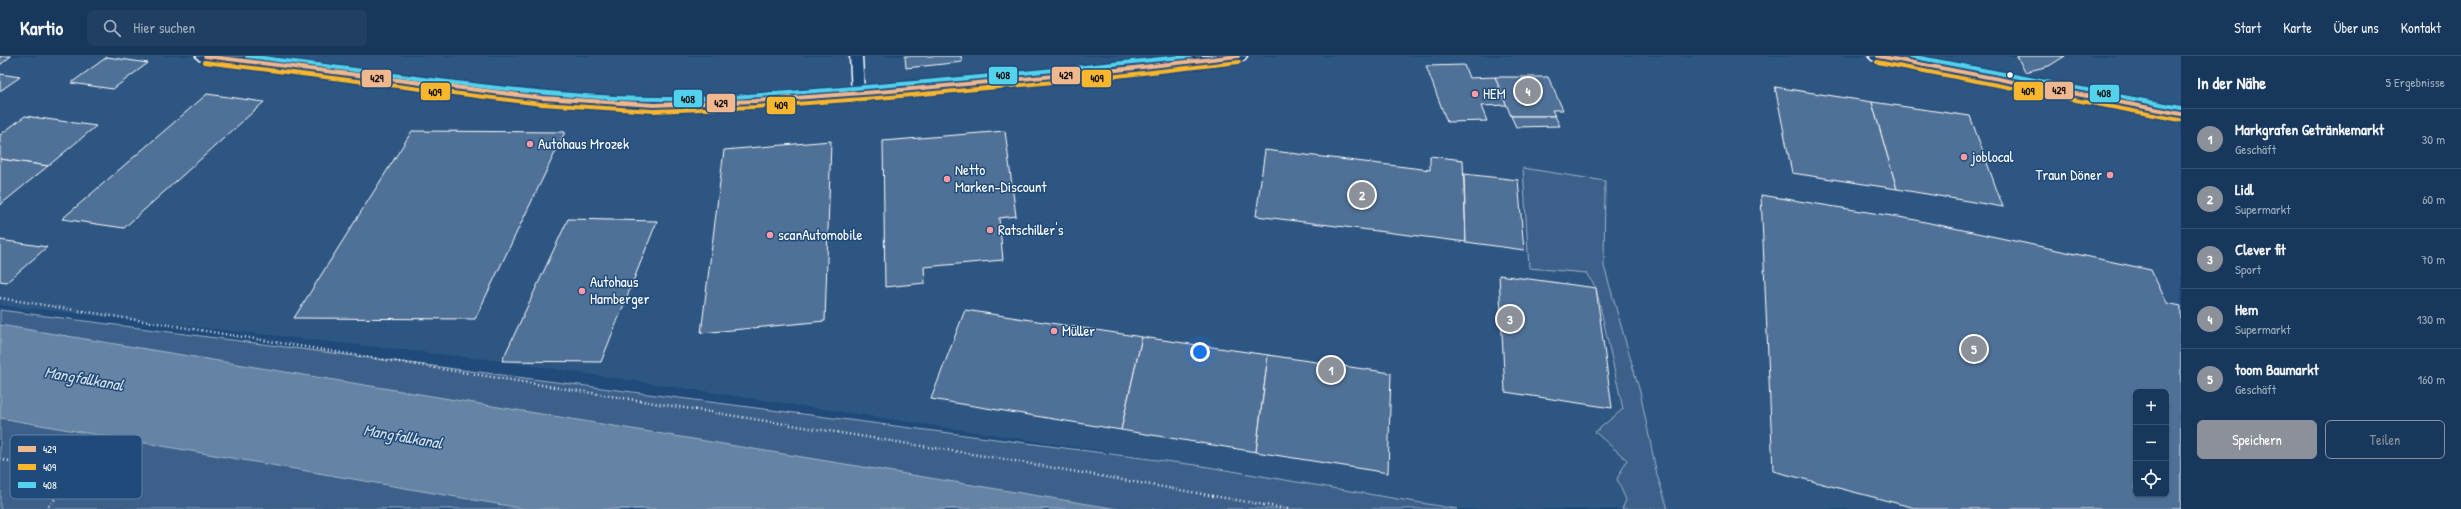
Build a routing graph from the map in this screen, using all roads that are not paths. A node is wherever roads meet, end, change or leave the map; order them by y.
1 (205, 56) edge
2 (856, 56) edge
3 (1238, 56) edge
4 (1878, 56) edge
5 (1213, 58) edge
6 (858, 94) junction
7 (2181, 114) edge

1 - 6 street
2 - 6 lane
3 - 5 street
4 - 7 street
5 - 6 street

